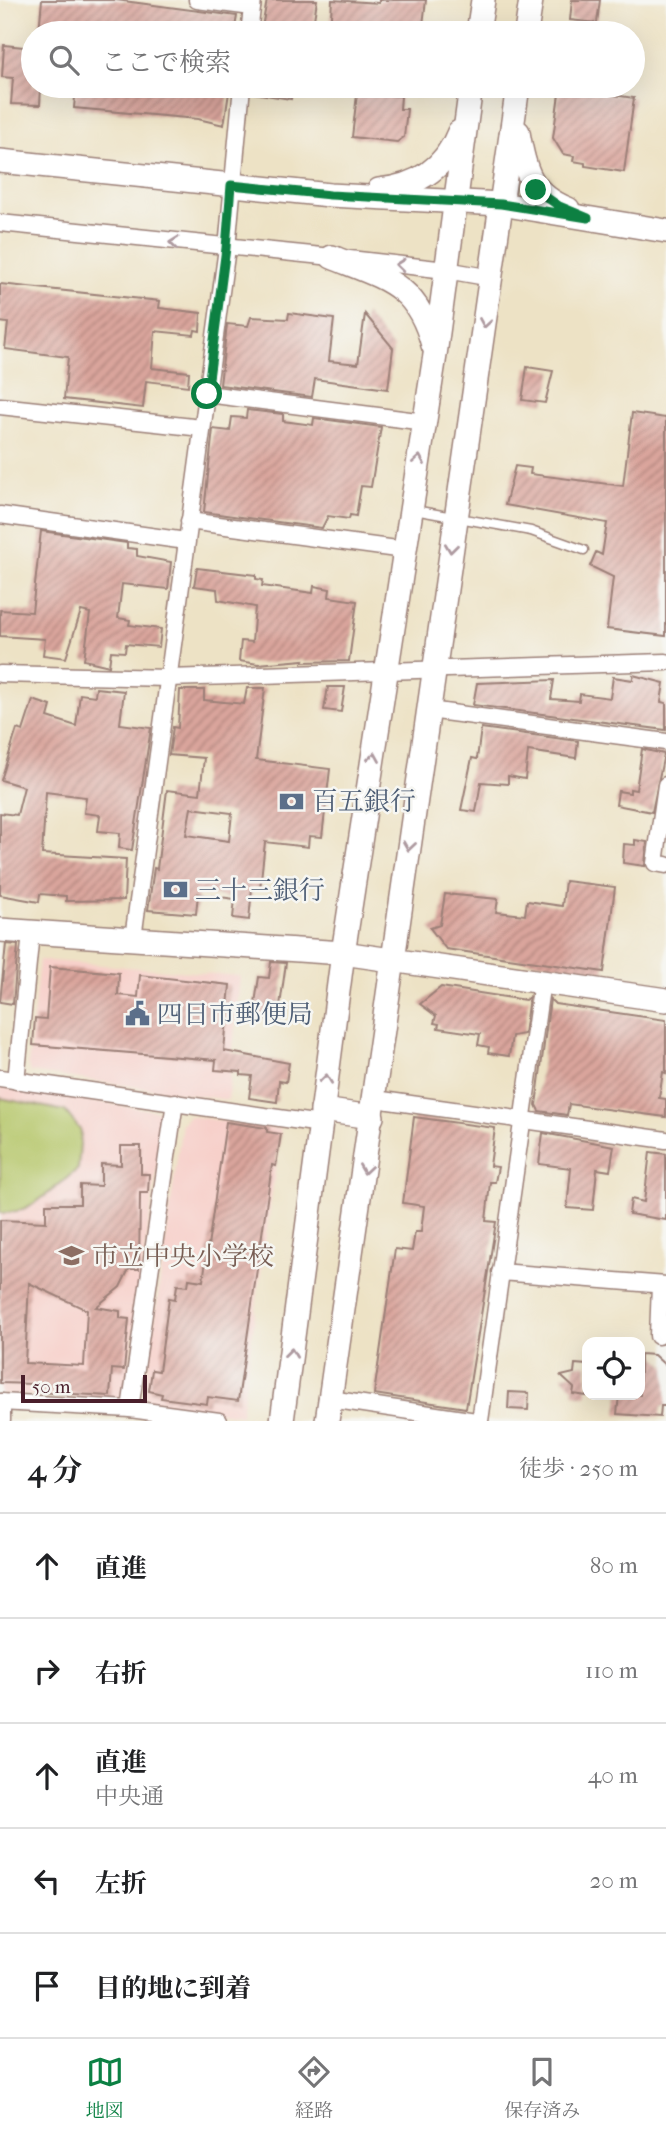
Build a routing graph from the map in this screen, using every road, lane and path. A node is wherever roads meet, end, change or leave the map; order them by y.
1 (197, 0) edge
2 (483, 0) edge
3 (531, 0) edge
4 (253, 4) edge
5 (480, 21) edge
6 (528, 21) edge
7 (241, 98) edge
8 (469, 98) edge
9 (517, 98) edge
10 (518, 98) edge
11 (467, 109) junction
12 (0, 161) edge
13 (231, 185) junction
14 (330, 195) junction
15 (453, 203) junction
16 (501, 204) junction
17 (588, 218) junction
18 (0, 223) edge
19 (666, 232) edge
20 (226, 248) junction
21 (332, 257) junction
22 (446, 270) junction
23 (492, 278) junction
24 (435, 355) junction
25 (207, 394) junction
26 (0, 406) edge
27 (425, 422) junction
28 (202, 428) junction
29 (412, 509) junction
30 (0, 515) edge
31 (455, 519) junction
32 (189, 521) junction
33 (186, 541) junction
34 (584, 550) dead end
35 (404, 551) junction
36 (666, 662) edge
37 (435, 669) junction
38 (388, 670) junction
39 (0, 674) edge
40 (167, 678) junction
41 (429, 710) junction
42 (666, 742) edge
43 (666, 785) edge
44 (666, 865) edge
45 (0, 930) edge
46 (31, 933) junction
47 (133, 938) junction
48 (343, 953) junction
49 (392, 959) junction
50 (542, 981) junction
51 (666, 1000) edge
52 (8, 1079) edge
53 (175, 1102) junction
54 (374, 1108) junction
55 (321, 1117) junction
56 (523, 1119) junction
57 (666, 1140) edge
58 (500, 1272) junction
59 (663, 1285) edge
60 (658, 1336) dead end
61 (1, 1402) edge
62 (130, 1409) junction
63 (329, 1410) edge
64 (2, 1421) edge
65 (219, 1421) edge
66 (282, 1421) edge
67 (478, 1421) edge

1 - 4 street
2 - 5 street
3 - 6 street
7 - 13 street
8 - 11 street
9 - 16 street
10 - 17 street
11 - 14 street
11 - 15 street
12 - 13 street
13 - 14 street
13 - 20 street
14 - 15 street
15 - 16 street
15 - 22 street
16 - 17 street
16 - 23 street
17 - 19 street
20 -> 18 street
20 - 21 street
20 - 25 street
22 -> 21 street
21 - 24 street
22 - 23 street
22 - 24 street
23 -> 31 street
24 - 27 street
25 - 27 street
25 - 28 street
26 - 28 street
29 -> 27 street
28 - 32 street
29 - 31 lane
29 - 35 street
30 - 33 street
31 - 34 lane
31 -> 37 street
32 - 33 street
32 - 35 street
33 - 40 street
35 - 38 street
36 - 37 street
37 - 38 street
37 - 41 street
38 - 40 street
48 -> 38 street
39 - 40 street
40 - 47 street
41 - 42 street
41 -> 49 street
43 - 44 street
45 - 46 street
46 - 47 street
46 - 52 street
47 - 48 street
48 - 49 street
55 -> 48 street
49 - 50 street
49 - 54 street
50 - 51 street
50 - 56 street
52 - 53 street
53 - 55 street
53 - 62 street
54 - 55 street
54 - 56 street
54 -> 63 street
66 -> 55 street
56 - 57 street
56 - 58 street
58 - 59 street
58 - 67 street
59 - 60 street
61 - 62 street
61 - 64 street
62 - 65 street
63 - 67 street

